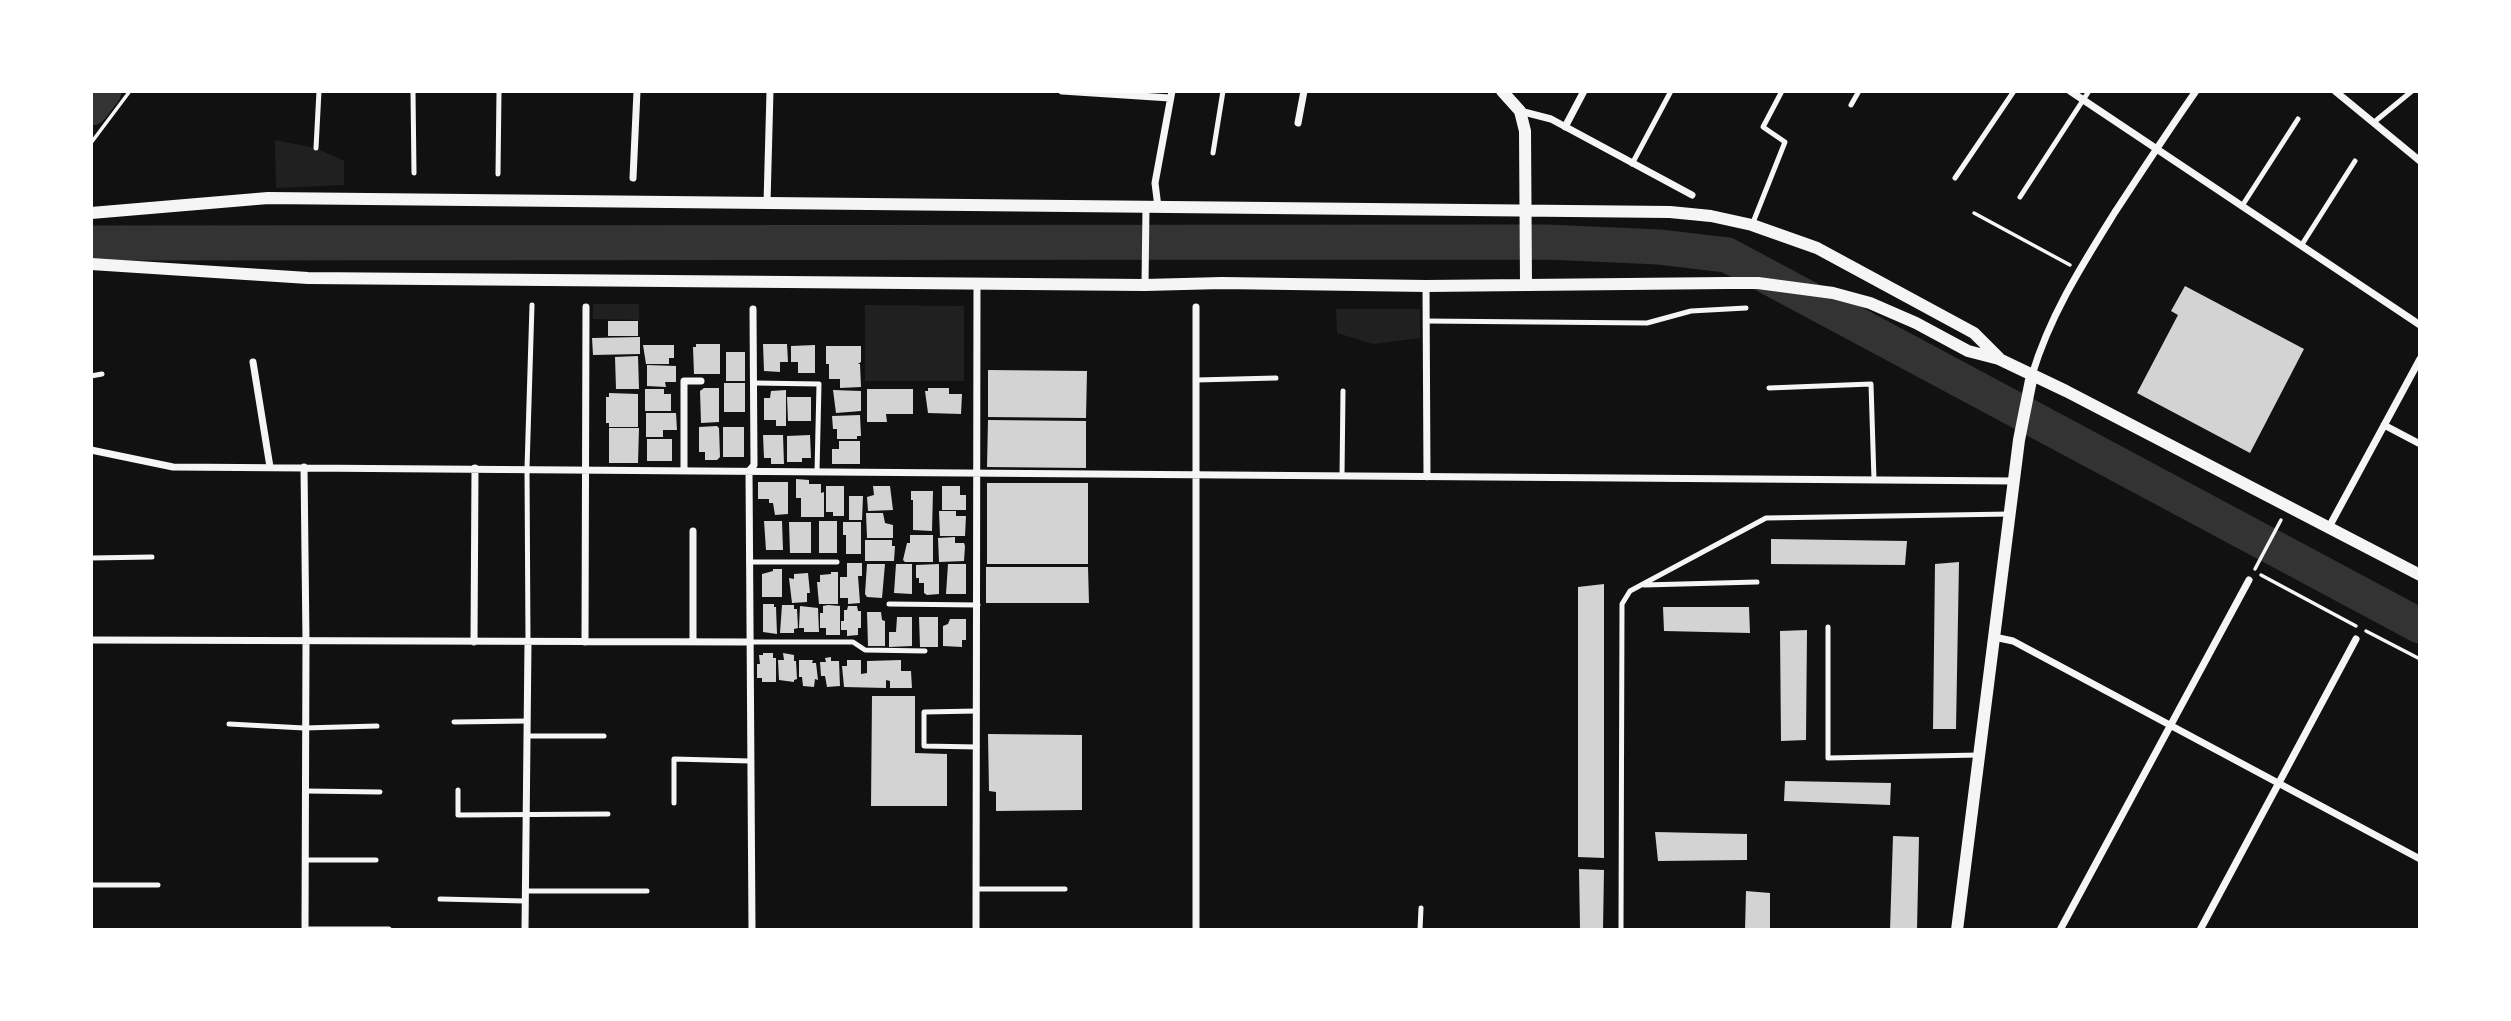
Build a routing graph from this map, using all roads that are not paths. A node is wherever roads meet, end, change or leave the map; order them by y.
1 (318, 91) edge
2 (412, 91) edge
3 (499, 91) edge
4 (637, 91) edge
5 (770, 91) edge
6 (1062, 91) edge
7 (1223, 91) edge
8 (1304, 91) edge
9 (1502, 91) edge
10 (1584, 91) edge
11 (1671, 91) edge
12 (1782, 91) edge
13 (1859, 91) edge
14 (2014, 91) edge
15 (2070, 91) edge
16 (2089, 91) edge
17 (2196, 91) edge
18 (2335, 91) edge
19 (2412, 91) edge
20 (1171, 95) edge
21 (2083, 100) junction
22 (1851, 105) dead end
23 (1520, 111) junction
24 (2298, 120) dead end
25 (1298, 123) dead end
26 (2373, 123) junction
27 (1565, 127) junction
28 (316, 148) dead end
29 (2157, 148) junction
30 (1213, 153) dead end
31 (2355, 161) dead end
32 (2420, 162) edge
33 (1632, 164) junction
34 (414, 173) dead end
35 (498, 174) dead end
36 (633, 178) dead end
37 (1955, 178) dead end
38 (1692, 195) dead end
39 (2021, 197) dead end
40 (767, 203) junction
41 (2242, 206) junction
42 (1152, 207) junction
43 (1525, 210) junction
44 (91, 213) edge
45 (1752, 225) junction
46 (2301, 246) junction
47 (91, 264) edge
48 (1526, 278) junction
49 (977, 283) junction
50 (1144, 285) junction
51 (1426, 286) junction
52 (532, 305) dead end
53 (586, 307) dead end
54 (1196, 307) dead end
55 (1746, 308) dead end
56 (752, 309) dead end
57 (1426, 321) junction
58 (2420, 325) edge
59 (1999, 359) junction
60 (2420, 359) edge
61 (253, 362) dead end
62 (102, 374) dead end
63 (2032, 374) junction
64 (91, 376) edge
65 (1276, 378) dead end
66 (1196, 380) junction
67 (701, 381) dead end
68 (755, 383) junction
69 (1769, 388) dead end
70 (1343, 391) dead end
71 (2384, 425) junction
72 (2420, 444) edge
73 (91, 450) edge
74 (270, 467) junction
75 (304, 467) junction
76 (475, 468) junction
77 (527, 468) junction
78 (586, 468) junction
79 (684, 470) junction
80 (749, 471) junction
81 (817, 472) junction
82 (978, 474) junction
83 (1196, 475) junction
84 (1342, 476) junction
85 (1427, 477) junction
86 (1874, 480) junction
87 (2014, 481) junction
88 (2010, 514) junction
89 (2329, 527) junction
90 (693, 531) dead end
91 (152, 556) dead end
92 (91, 558) edge
93 (749, 562) junction
94 (837, 562) dead end
95 (2420, 575) edge
96 (2249, 580) dead end
97 (1757, 582) dead end
98 (1641, 585) junction
99 (889, 604) dead end
100 (978, 605) junction
101 (1828, 627) dead end
102 (1993, 637) junction
103 (2356, 639) dead end
104 (91, 640) edge
105 (306, 641) junction
106 (474, 642) junction
107 (528, 642) junction
108 (586, 642) junction
109 (693, 642) junction
110 (749, 642) junction
111 (925, 651) dead end
112 (977, 711) junction
113 (527, 721) junction
114 (454, 722) dead end
115 (229, 724) dead end
116 (377, 726) dead end
117 (2172, 727) junction
118 (304, 729) junction
119 (527, 736) junction
120 (604, 736) dead end
121 (977, 747) junction
122 (1979, 755) junction
123 (750, 761) junction
124 (2278, 783) junction
125 (458, 790) dead end
126 (306, 791) junction
127 (380, 792) dead end
128 (674, 803) dead end
129 (526, 814) junction
130 (607, 814) dead end
131 (2420, 859) edge
132 (305, 860) junction
133 (376, 860) dead end
134 (91, 885) edge
135 (158, 885) dead end
136 (976, 889) junction
137 (1065, 889) dead end
138 (526, 891) junction
139 (647, 891) dead end
140 (440, 899) dead end
141 (525, 901) junction
142 (1421, 908) dead end
143 (305, 929) edge
144 (389, 929) edge
145 (525, 930) edge
146 (752, 930) edge
147 (976, 930) edge
148 (1196, 930) edge
149 (1420, 930) edge
150 (1621, 930) edge
151 (1957, 930) edge
152 (2060, 930) edge
153 (2200, 930) edge

1 - 28 lane
2 - 34 lane
3 - 35 lane
4 - 36 street
5 - 40 street
6 - 20 street
7 - 30 lane
8 - 25 street
9 - 23 street
10 - 27 street
11 - 33 lane
12 - 45 lane
13 - 22 lane
14 - 37 lane
15 - 21 street
16 - 21 lane
17 - 29 street
18 - 26 street
19 - 26 lane
20 - 42 street
21 - 29 street
21 - 39 lane
23 - 27 street
23 - 43 street
24 - 41 lane
26 - 32 street
27 - 33 street
29 - 41 street
29 - 63 street
31 - 46 lane
33 - 38 street
40 - 42 street
40 - 44 street
41 - 46 street
42 - 43 street
42 - 50 street
43 - 45 street
43 - 48 street
45 - 59 street
46 - 58 street
47 - 49 street
48 - 51 street
48 - 59 street
49 - 50 street
49 - 82 street
50 - 51 street
51 - 57 street
52 - 77 lane
53 - 78 street
54 - 66 street
55 - 57 lane
56 - 68 street
57 - 85 street
59 - 63 street
60 - 71 street
61 - 74 street
62 - 64 lane
63 - 87 street
63 - 89 street
65 - 66 lane
66 - 83 street
67 - 79 street
68 - 80 street
68 - 81 lane
69 - 86 lane
70 - 84 lane
71 - 72 street
71 - 89 street
73 - 74 street
74 - 75 street
75 - 76 street
75 - 105 street
76 - 77 street
76 - 106 street
77 - 78 street
77 - 107 lane
78 - 79 street
78 - 108 street
79 - 80 street
80 - 81 street
80 - 93 street
81 - 82 street
82 - 83 street
82 - 100 street
83 - 84 street
83 - 148 street
84 - 85 street
85 - 86 street
86 - 87 street
87 - 88 street
88 - 98 lane
88 - 102 street
89 - 95 street
90 - 109 street
91 - 92 lane
93 - 94 lane
93 - 110 street
96 - 117 street
97 - 98 lane
98 - 150 lane
99 - 100 lane
100 - 112 street
101 - 122 lane
102 - 117 street
102 - 122 street
103 - 124 street
104 - 105 street
105 - 106 street
105 - 118 street
106 - 107 street
107 - 108 street
107 - 113 street
108 - 109 street
109 - 110 street
110 - 111 lane
110 - 123 street
112 - 121 street
112 - 121 lane
113 - 114 lane
113 - 119 street
115 - 118 lane
116 - 118 lane
117 - 124 street
117 - 152 street
118 - 126 street
119 - 120 lane
119 - 129 street
121 - 136 street
122 - 151 street
123 - 128 lane
123 - 146 street
124 - 131 street
124 - 153 street
125 - 129 lane
126 - 127 lane
126 - 132 street
129 - 130 lane
129 - 138 street
132 - 133 lane
132 - 143 street
134 - 135 lane
136 - 137 lane
136 - 147 street
138 - 139 lane
138 - 141 street
140 - 141 lane
141 - 145 street
142 - 149 lane
143 - 144 lane

